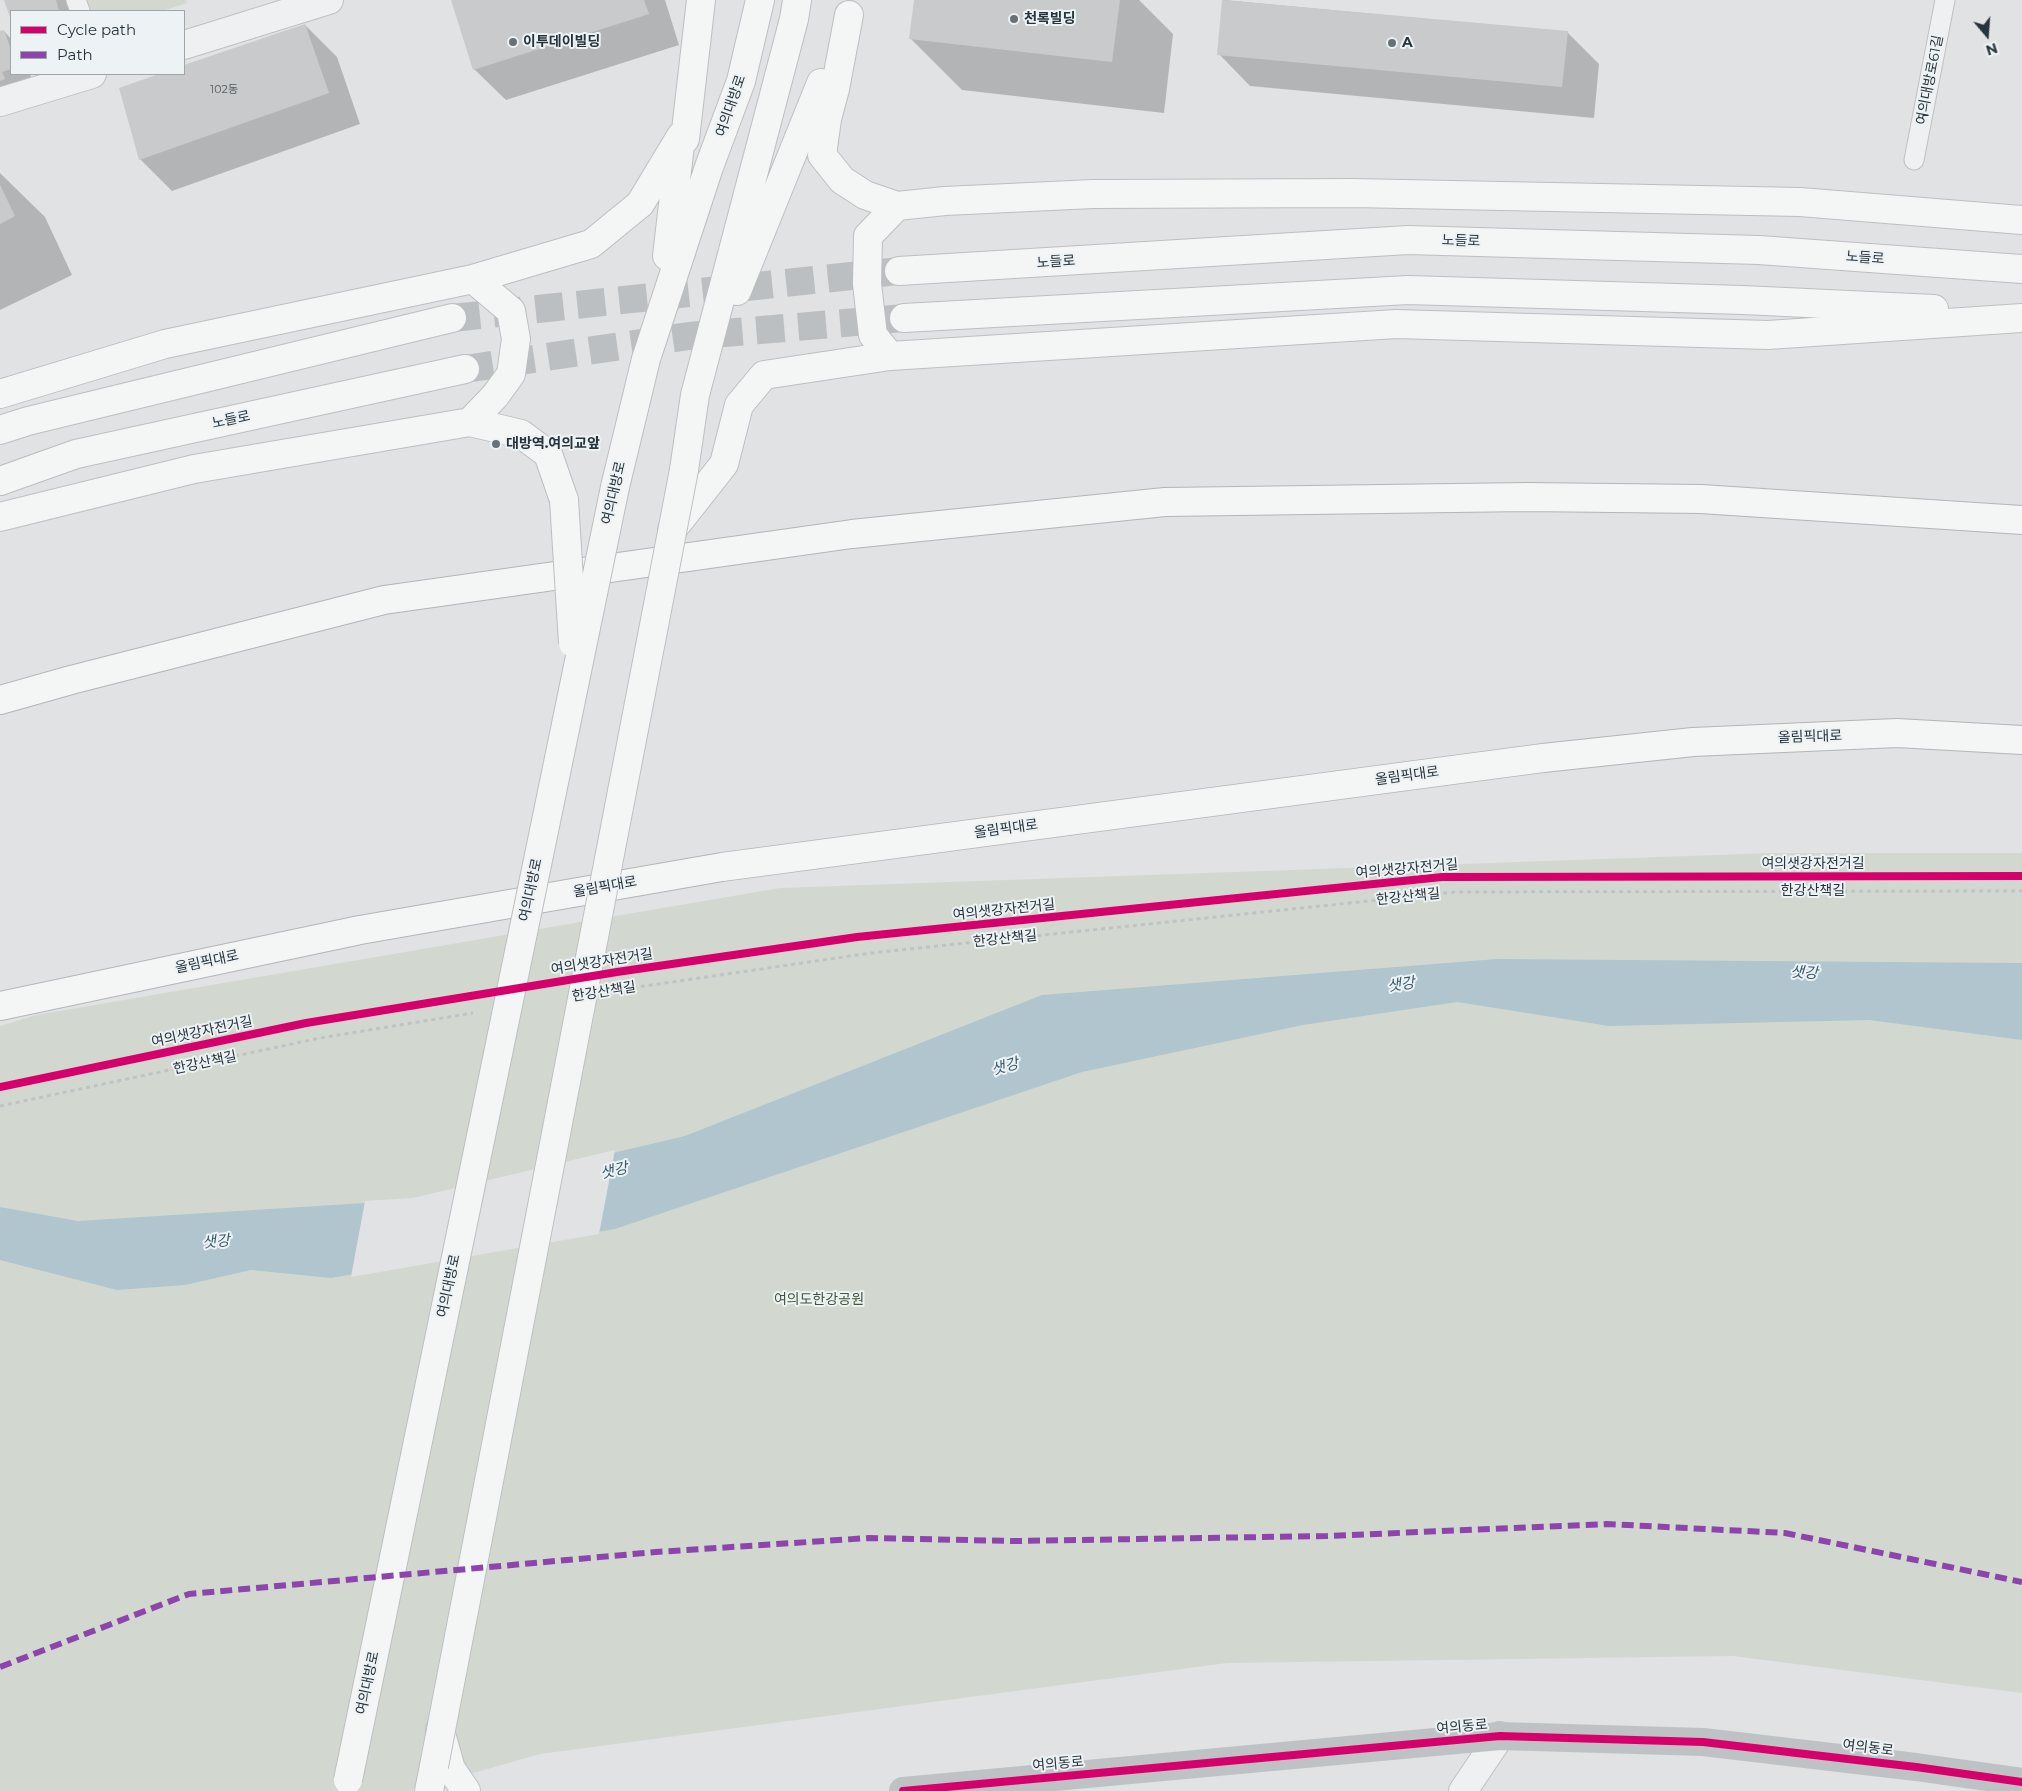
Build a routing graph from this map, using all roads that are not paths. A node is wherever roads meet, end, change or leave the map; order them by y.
1 (329, 0) edge
2 (701, 0) edge
3 (760, 0) edge
4 (797, 0) edge
5 (1945, 0) edge
6 (851, 8) edge
7 (185, 45) edge
8 (89, 75) edge
9 (0, 102) edge
10 (681, 136) junction
11 (1914, 160) dead end
12 (897, 206) junction
13 (2022, 220) edge
14 (2022, 269) edge
15 (899, 272) tunnel mouth
16 (473, 279) junction
17 (2022, 313) edge
18 (660, 316) junction
19 (452, 318) tunnel mouth
20 (904, 318) tunnel mouth
21 (2022, 318) edge
22 (890, 356) junction
23 (465, 369) tunnel mouth
24 (0, 394) edge
25 (695, 394) junction
26 (470, 422) junction
27 (0, 430) edge
28 (0, 481) edge
29 (0, 517) edge
30 (2022, 520) edge
31 (672, 530) junction
32 (575, 679) junction
33 (0, 700) edge
34 (2022, 740) edge
35 (0, 1006) edge
36 (1500, 1736) junction
37 (445, 1779) edge
38 (2022, 1782) edge
39 (347, 1785) edge
40 (903, 1791) edge
41 (1463, 1791) edge

1 - 7 street
2 - 10 main road
3 - 18 main road, 여의대방로
4 - 25 main road
5 - 11 lane, 여의대방로61길
6 - 12 main road
6 - 25 main road
8 - 9 street
10 - 16 main road
10 - 18 main road
12 - 13 main road
12 - 22 main road
14 - 15 main road, 노들로
16 - 24 main road
16 - 26 main road
17 - 20 main road
18 - 32 main road, 여의대방로, bridge
19 - 27 main road
21 - 22 main road
22 - 31 main road
23 - 28 main road, 노들로
25 - 31 main road, bridge
26 - 29 main road
26 - 32 main road, bridge
30 - 33 main road
31 - 37 main road, bridge
32 - 39 main road, 여의대방로, bridge
34 - 35 main road, 올림픽대로
36 - 38 main road, 여의동로
36 - 40 main road, 여의동로
36 - 41 street

